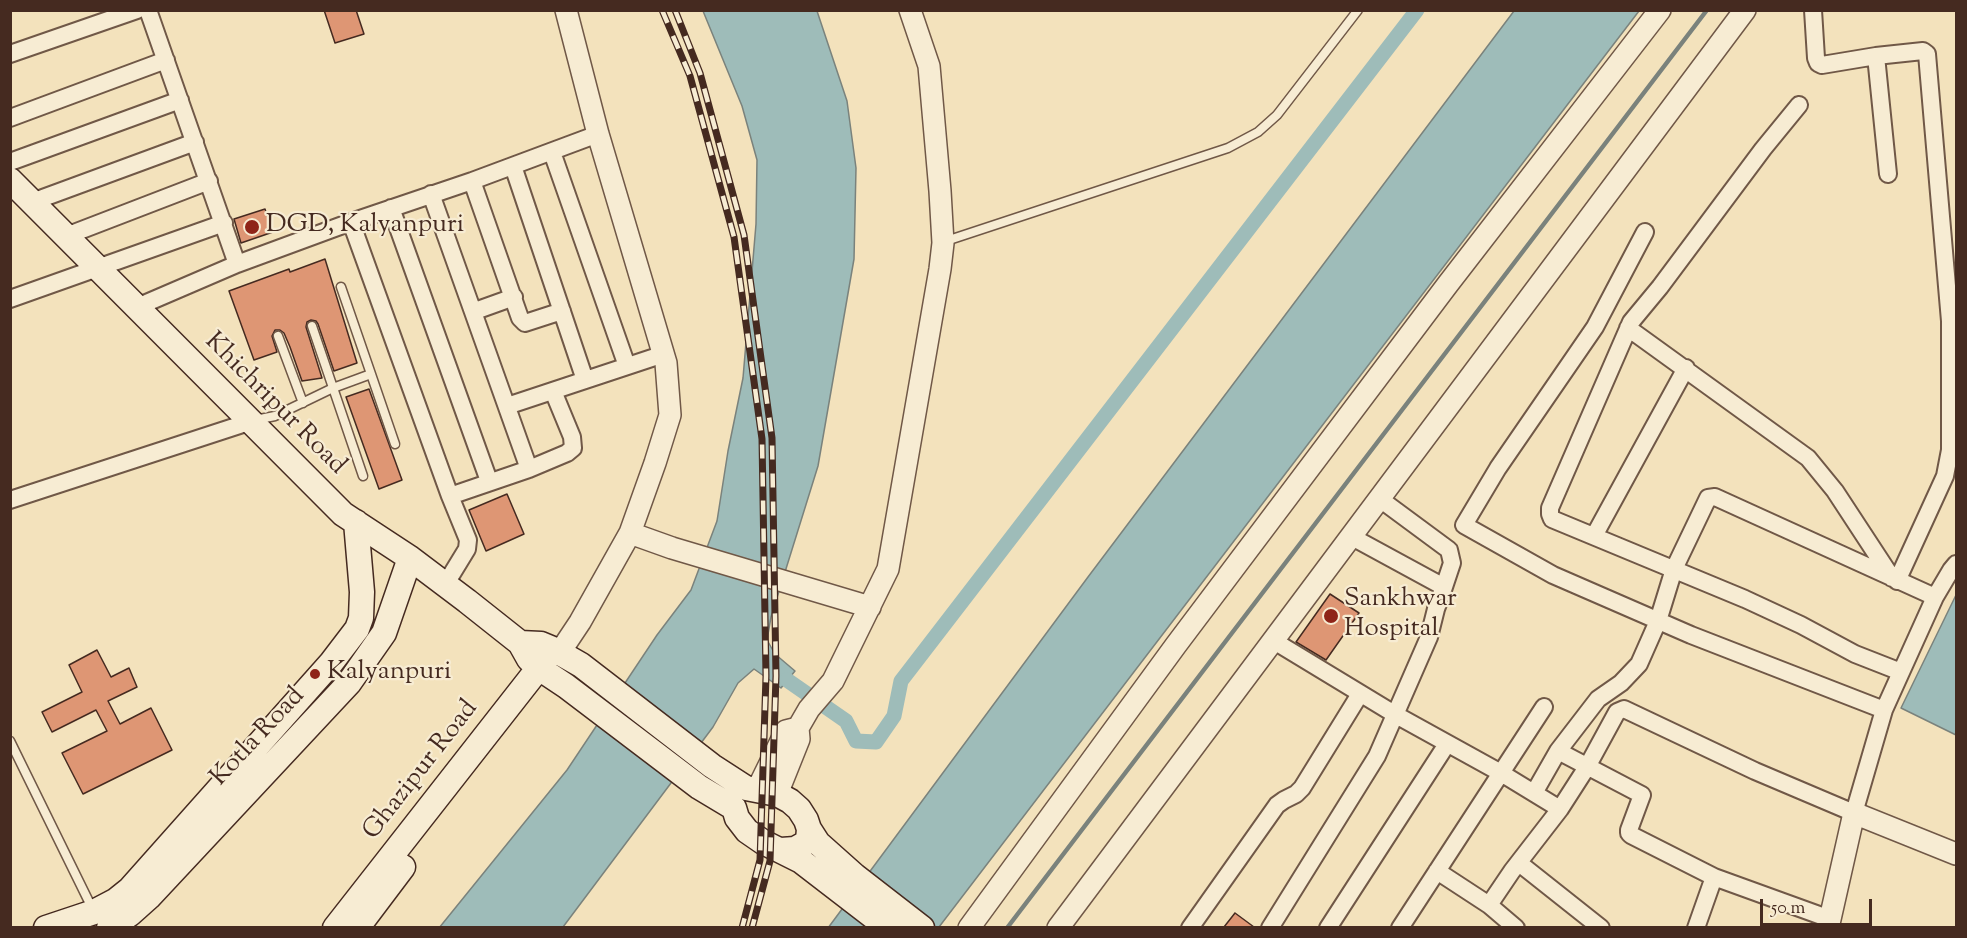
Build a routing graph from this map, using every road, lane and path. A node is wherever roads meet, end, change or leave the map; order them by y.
1 (137, 10) edge
2 (148, 10) edge
3 (566, 10) edge
4 (910, 10) edge
5 (1358, 10) edge
6 (1660, 10) edge
7 (1745, 10) edge
8 (1813, 11) edge
9 (100, 16) edge
10 (10, 54) edge
11 (1876, 56) junction
12 (166, 60) junction
13 (180, 100) junction
14 (1799, 105) dead end
15 (10, 118) edge
16 (598, 134) junction
17 (195, 142) junction
18 (552, 152) junction
19 (10, 162) edge
20 (513, 166) junction
21 (1888, 174) dead end
22 (10, 180) edge
23 (209, 181) junction
24 (472, 182) junction
25 (432, 194) junction
26 (32, 202) junction
27 (391, 208) junction
28 (351, 222) junction
29 (224, 223) junction
30 (1645, 232) dead end
31 (66, 236) junction
32 (943, 243) junction
33 (237, 264) junction
34 (98, 268) junction
35 (341, 287) dead end
36 (514, 297) junction
37 (10, 299) edge
38 (137, 307) junction
39 (475, 311) junction
40 (562, 311) junction
41 (312, 326) dead end
42 (1628, 328) junction
43 (278, 336) dead end
44 (664, 354) junction
45 (627, 366) junction
46 (1686, 368) junction
47 (371, 374) junction
48 (585, 380) junction
49 (333, 388) junction
50 (553, 391) junction
51 (303, 403) junction
52 (507, 406) junction
53 (249, 422) junction
54 (394, 444) dead end
55 (529, 469) junction
56 (363, 476) dead end
57 (489, 481) junction
58 (450, 496) junction
59 (1380, 499) junction
60 (10, 500) edge
61 (356, 522) junction
62 (1464, 525) junction
63 (630, 533) junction
64 (1594, 536) junction
65 (1352, 537) junction
66 (1449, 550) junction
67 (410, 558) junction
68 (1956, 564) edge
69 (1674, 569) junction
70 (1895, 580) junction
71 (446, 585) junction
72 (1444, 587) junction
73 (1935, 597) junction
74 (870, 607) junction
75 (361, 618) junction
76 (1658, 621) junction
77 (384, 633) junction
78 (1274, 641) junction
79 (520, 644) junction
80 (565, 656) junction
81 (1901, 672) junction
82 (552, 677) junction
83 (1360, 693) junction
84 (1544, 707) dead end
85 (1884, 710) junction
86 (1396, 715) junction
87 (10, 741) edge
88 (1447, 744) junction
89 (1558, 751) junction
90 (1587, 767) junction
91 (1501, 773) junction
92 (1534, 793) junction
93 (754, 795) junction
94 (1560, 809) junction
95 (1854, 813) junction
96 (809, 829) junction
97 (781, 850) junction
98 (1956, 854) edge
99 (1519, 863) junction
100 (1437, 871) junction
101 (1714, 877) junction
102 (850, 884) junction
103 (1489, 905) junction
104 (101, 920) edge
105 (1829, 923) edge
106 (58, 926) edge
107 (335, 927) edge
108 (357, 927) edge
109 (888, 927) edge
110 (922, 927) edge
111 (969, 927) edge
112 (1058, 927) edge
113 (1190, 927) edge
114 (1270, 927) edge
115 (1328, 927) edge
116 (1400, 927) edge
117 (1516, 927) edge
118 (1601, 927) edge
119 (1695, 927) edge

1 - 9 street
2 - 12 street
3 - 16 street
4 - 32 street
5 - 32 lane
6 - 111 street
7 - 59 street
8 - 11 street
9 - 10 street
11 - 21 street
11 - 70 street
12 - 13 street
12 - 15 street
13 - 17 street
13 - 19 street
14 - 42 street
16 - 18 street
16 - 44 street
17 - 23 street
17 - 26 street
18 - 20 street
18 - 45 street
20 - 24 street
20 - 40 street
22 - 26 main road, Khichripur Road
23 - 29 street
23 - 31 street
24 - 25 street
24 - 36 street
25 - 27 street
25 - 39 street
26 - 31 main road, Khichripur Road
27 - 28 street
27 - 57 street
28 - 33 street
28 - 58 street
29 - 33 street
29 - 34 street
30 - 62 street
31 - 34 main road, Khichripur Road
32 - 74 street
33 - 38 street
34 - 37 street
34 - 38 main road, Khichripur Road
35 - 47 lane
36 - 39 street
36 - 40 street
38 - 53 main road, Khichripur Road
39 - 52 street
40 - 48 street
41 - 49 lane
42 - 46 street
42 - 64 street
43 - 51 lane
44 - 45 street
44 - 63 street
45 - 48 street
46 - 64 street
46 - 70 street
47 - 49 lane
47 - 54 lane
48 - 50 street
49 - 51 lane
49 - 56 lane
50 - 52 street
50 - 55 street
51 - 53 lane
52 - 55 street
53 - 60 street
53 - 61 main road, Khichripur Road
55 - 57 street
57 - 58 street
58 - 71 street
59 - 65 street
59 - 66 street
61 - 67 main road, Khichripur Road
61 - 75 main road, Kotla Road
62 - 66 street
62 - 76 street
63 - 74 street
63 - 80 street
64 - 69 street
65 - 72 street
65 - 78 street
66 - 72 street
67 - 71 main road, Khichripur Road
67 - 77 main road, Kotla Road
68 - 73 street
69 - 70 street
69 - 76 street
69 - 81 street
70 - 73 street
71 - 79 main road, Khichripur Road
72 - 86 street
73 - 81 street
74 - 93 street
75 - 77 main road
75 - 104 main road, Kotla Road
76 - 85 street
76 - 89 street
77 - 104 main road, Kotla Road
78 - 83 street
78 - 112 street
79 - 80 main road
79 - 82 main road, Khichripur Road
80 - 82 main road, Ghazipur Road
80 - 93 main road
81 - 85 street
82 - 93 main road, Khichripur Road
82 - 107 main road, Ghazipur Road
82 - 108 main road, Ghazipur Road
83 - 86 street
83 - 113 street
84 - 91 street
85 - 95 street
86 - 88 street
86 - 114 street
87 - 104 lane
88 - 91 street
88 - 115 street
89 - 90 street
89 - 92 street
90 - 94 street
90 - 95 street
90 - 101 street
91 - 92 street
91 - 100 street
92 - 94 street
93 - 96 main road
93 - 97 main road
94 - 99 street
95 - 98 street
95 - 105 street
96 - 97 main road
96 - 102 main road
97 - 102 main road
99 - 103 street
99 - 118 street
100 - 103 street
100 - 116 street
101 - 105 street
101 - 119 street
102 - 109 main road
102 - 110 main road
103 - 117 street
104 - 106 main road, Kotla Road

